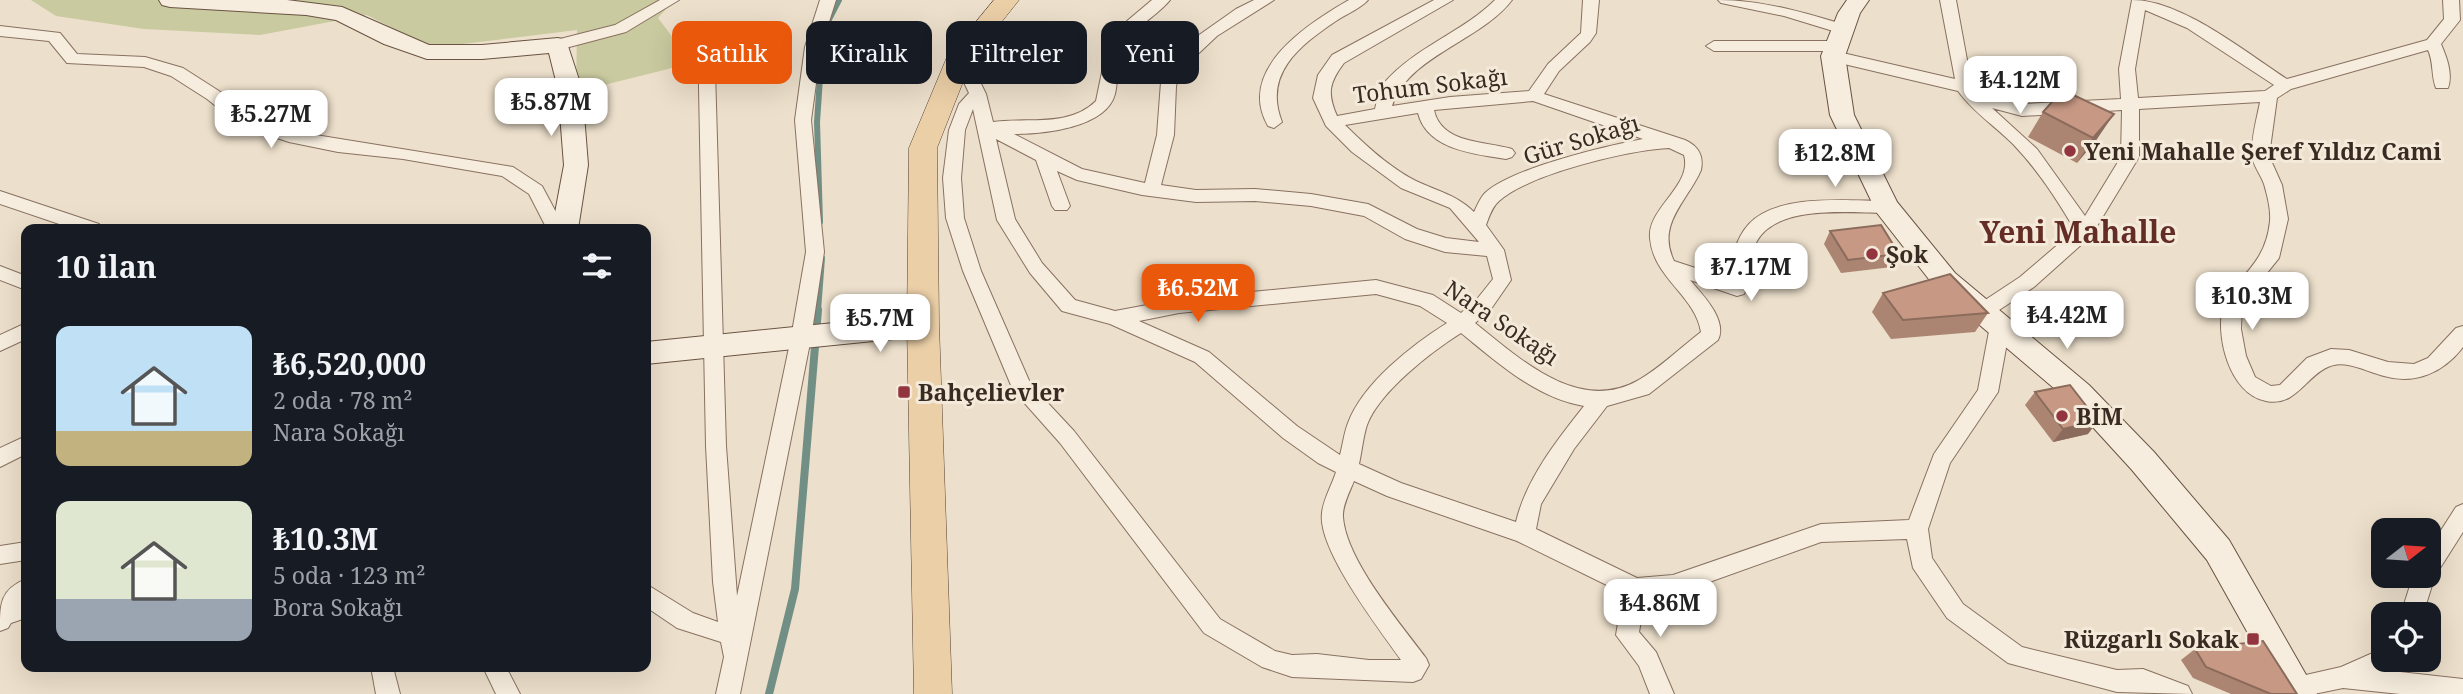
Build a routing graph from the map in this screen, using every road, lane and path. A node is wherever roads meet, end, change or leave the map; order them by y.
1 (170, 0) edge
2 (671, 0) edge
3 (828, 0) edge
4 (1007, 0) edge
5 (1162, 0) edge
6 (1266, 0) edge
7 (1360, 0) edge
8 (1445, 0) edge
9 (1504, 0) edge
10 (1591, 0) edge
11 (1726, 0) edge
12 (1858, 0) edge
13 (1948, 0) edge
14 (2451, 0) edge
15 (2138, 1) edge
16 (990, 21) edge
17 (0, 32) edge
18 (1838, 44) junction
19 (2433, 44) junction
20 (558, 45) junction
21 (1714, 46) dead end
22 (707, 84) edge
23 (949, 84) edge
24 (973, 84) edge
25 (2442, 84) dead end
26 (2284, 85) junction
27 (1967, 92) junction
28 (978, 94) junction
29 (1534, 96) junction
30 (2269, 96) junction
31 (2130, 104) junction
32 (1425, 106) junction
33 (1382, 113) junction
34 (1274, 122) dead end
35 (1332, 122) junction
36 (984, 125) junction
37 (1672, 142) junction
38 (1506, 153) dead end
39 (1043, 156) junction
40 (1151, 190) junction
41 (0, 197) edge
42 (1061, 206) dead end
43 (1886, 207) junction
44 (78, 224) edge
45 (553, 224) edge
46 (566, 224) edge
47 (1477, 226) junction
48 (2085, 231) junction
49 (1494, 250) junction
50 (1670, 266) junction
51 (0, 273) edge
52 (21, 281) edge
53 (1115, 318) junction
54 (1991, 319) junction
55 (1462, 323) junction
56 (923, 325) junction
57 (21, 333) edge
58 (2463, 333) edge
59 (814, 336) junction
60 (0, 344) edge
61 (712, 347) junction
62 (651, 353) edge
63 (1600, 400) junction
64 (21, 447) edge
65 (0, 458) edge
66 (1348, 468) junction
67 (2463, 513) edge
68 (1917, 529) junction
69 (1524, 534) junction
70 (2454, 541) edge
71 (21, 552) edge
72 (0, 555) edge
73 (2441, 555) edge
74 (1635, 588) junction
75 (21, 592) edge
76 (651, 598) edge
77 (21, 610) edge
78 (1, 618) edge
79 (21, 620) edge
80 (730, 633) junction
81 (736, 663) junction
82 (2371, 665) edge
83 (383, 672) edge
84 (497, 672) edge
85 (2343, 677) junction
86 (2463, 690) edge
87 (2298, 691) edge
88 (388, 694) edge
89 (508, 694) edge
90 (728, 694) edge
91 (933, 694) edge
92 (1662, 694) edge
93 (2180, 694) edge

1 - 20 street
2 - 20 street
3 - 59 street
4 - 16 main road
5 - 36 street
6 - 40 street
7 - 34 street
8 - 35 street
9 - 33 street
10 - 29 street
11 - 18 street
12 - 18 street
13 - 27 street
14 - 19 street
15 - 26 street
15 - 31 street
17 - 45 street
18 - 21 street
18 - 27 street
18 - 43 street
19 - 25 street
19 - 26 street
20 - 46 street
22 - 61 street
23 - 56 main road
24 - 28 street, Nara Sokağı
26 - 30 street
27 - 31 street
27 - 48 street
28 - 36 street, Nara Sokağı
28 - 66 street
29 - 32 street, Tohum Sokağı
29 - 37 street
30 - 31 street
30 - 58 street
31 - 48 street
32 - 33 street, Tohum Sokağı
32 - 38 street
33 - 35 street, Tohum Sokağı
35 - 47 street
36 - 39 street
36 - 53 street, Nara Sokağı
37 - 47 street, Gür Sokağı
37 - 50 street, Gür Sokağı
39 - 40 street
39 - 42 street
40 - 49 street
41 - 44 street
43 - 50 street
43 - 54 street
47 - 49 street
48 - 54 street
49 - 55 street
50 - 63 street, Gür Sokağı
51 - 52 street
53 - 55 street, Nara Sokağı
53 - 66 street
54 - 68 street
54 - 87 street
55 - 63 street, Nara Sokağı
55 - 66 street
56 - 59 street
56 - 91 main road
57 - 60 street
59 - 61 street
59 - 81 street
61 - 62 street
61 - 80 street
63 - 69 street
64 - 65 street
66 - 69 street
67 - 70 street
68 - 74 street
68 - 93 street
69 - 74 street
70 - 73 street
71 - 72 street
74 - 92 street
75 - 78 street
76 - 80 street
77 - 78 street
78 - 79 street
80 - 81 street
81 - 90 street
82 - 85 street
83 - 88 street
84 - 89 street
85 - 86 street
85 - 87 street

